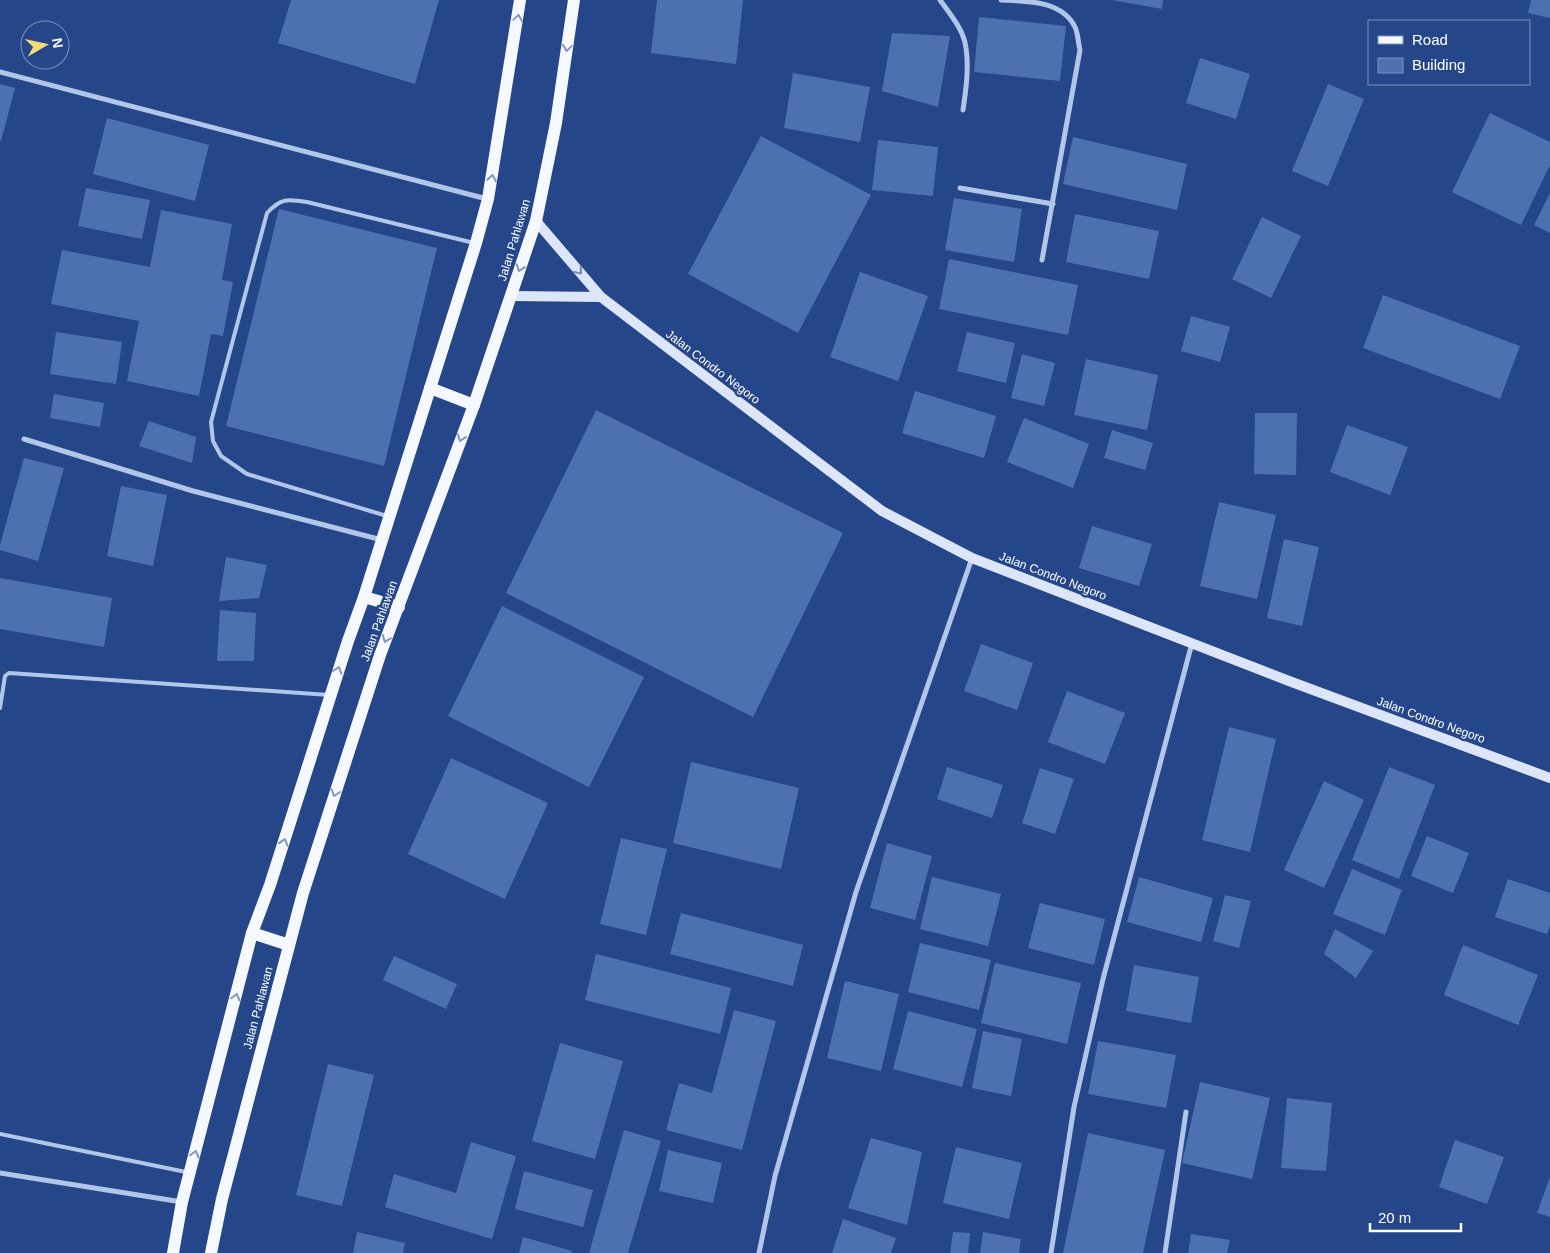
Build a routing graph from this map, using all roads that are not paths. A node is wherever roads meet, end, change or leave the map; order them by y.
1 (520, 0) edge
2 (574, 0) edge
3 (940, 0) edge
4 (1001, 0) edge
5 (0, 72) edge
6 (962, 110) dead end
7 (960, 188) dead end
8 (488, 199) junction
9 (1053, 204) junction
10 (536, 221) junction
11 (476, 243) junction
12 (1042, 260) dead end
13 (510, 296) junction
14 (601, 297) junction
15 (430, 388) junction
16 (474, 404) junction
17 (24, 439) dead end
18 (389, 516) junction
19 (382, 540) junction
20 (972, 558) junction
21 (364, 597) junction
22 (399, 607) junction
23 (1192, 643) junction
24 (330, 696) junction
25 (0, 708) edge
26 (1550, 778) edge
27 (252, 934) junction
28 (289, 944) junction
29 (1186, 1112) dead end
30 (0, 1134) edge
31 (0, 1173) edge
32 (190, 1173) junction
33 (182, 1202) junction
34 (173, 1253) edge
35 (211, 1253) edge
36 (759, 1253) edge
37 (1051, 1253) edge
38 (1165, 1253) edge

8 -> 1 main road, Jalan Pahlawan
2 -> 10 main road, Jalan Pahlawan
3 - 6 street
4 - 9 street
5 - 8 street
7 - 9 street
8 - 11 main road, Jalan Pahlawan
9 - 12 street
10 -> 13 main road, Jalan Pahlawan
10 -> 14 main road, Jalan Condro Negoro
11 - 15 main road, Jalan Pahlawan
11 - 18 lane
13 - 14 main road
13 - 16 main road, Jalan Pahlawan
14 - 20 main road, Jalan Condro Negoro
15 - 16 main road
15 - 18 main road, Jalan Pahlawan
16 -> 22 main road, Jalan Pahlawan
17 - 19 street
18 - 19 main road, Jalan Pahlawan
19 - 21 main road, Jalan Pahlawan
20 - 23 main road, Jalan Condro Negoro
20 - 36 street
21 - 22 main road
24 -> 21 main road, Jalan Pahlawan
22 -> 28 main road, Jalan Pahlawan
23 - 26 main road, Jalan Condro Negoro
23 - 37 street
24 - 25 lane
27 -> 24 main road, Jalan Pahlawan
27 - 28 main road
32 -> 27 main road, Jalan Pahlawan
28 - 35 main road, Jalan Pahlawan
29 - 38 street
30 - 32 lane
31 - 33 street
32 - 33 main road, Jalan Pahlawan
33 - 34 main road, Jalan Pahlawan

